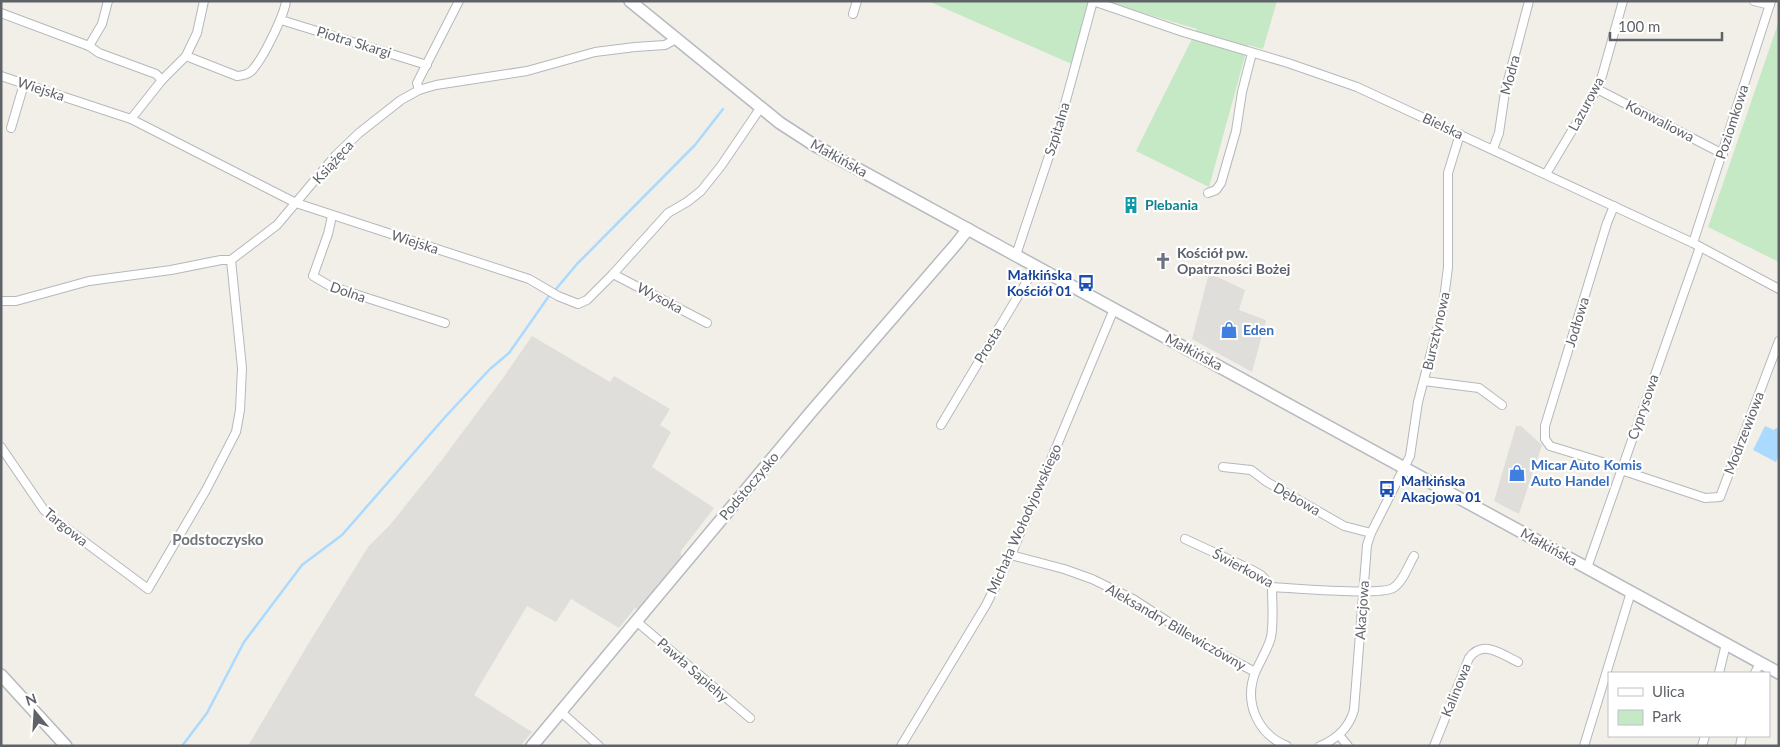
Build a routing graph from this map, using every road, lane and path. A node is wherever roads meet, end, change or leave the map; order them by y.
1 (108, 1) edge
2 (204, 1) edge
3 (286, 1) edge
4 (459, 1) edge
5 (630, 1) edge
6 (857, 1) edge
7 (1093, 1) edge
8 (1529, 1) edge
9 (1623, 1) edge
10 (1754, 1) edge
11 (1770, 3) edge
12 (1, 13) edge
13 (853, 14) dead end
14 (281, 20) junction
15 (676, 38) junction
16 (89, 46) junction
17 (1252, 53) junction
18 (186, 56) junction
19 (427, 65) junction
20 (1, 76) edge
21 (162, 80) junction
22 (24, 84) junction
23 (1597, 89) junction
24 (419, 90) junction
25 (760, 107) junction
26 (131, 119) junction
27 (11, 128) dead end
28 (1460, 134) junction
29 (1493, 149) junction
30 (1723, 154) junction
31 (1546, 174) junction
32 (1208, 193) dead end
33 (296, 203) junction
34 (1614, 206) junction
35 (332, 216) junction
36 (968, 229) junction
37 (1696, 245) junction
38 (1016, 255) junction
39 (231, 260) junction
40 (1036, 266) junction
41 (614, 274) junction
42 (1779, 289) edge
43 (1, 301) edge
44 (1114, 309) junction
45 (445, 323) dead end
46 (708, 323) dead end
47 (1779, 341) edge
48 (1424, 381) junction
49 (1502, 405) dead end
50 (941, 424) dead end
51 (1, 447) edge
52 (1223, 467) dead end
53 (1404, 467) junction
54 (1622, 470) junction
55 (1371, 533) junction
56 (1185, 539) dead end
57 (1011, 554) junction
58 (1414, 556) dead end
59 (1587, 568) junction
60 (1272, 587) junction
61 (1363, 592) junction
62 (1631, 592) junction
63 (636, 621) junction
64 (1726, 644) junction
65 (1518, 662) dead end
66 (1757, 668) edge
67 (1255, 672) junction
68 (1719, 672) edge
69 (1779, 673) edge
70 (1, 676) edge
71 (561, 712) junction
72 (750, 718) dead end
73 (1339, 736) junction
74 (66, 746) edge
75 (532, 746) edge
76 (600, 746) edge
77 (902, 746) edge
78 (1286, 746) edge
79 (1320, 746) edge
80 (1348, 746) edge
81 (1434, 746) edge
82 (1584, 746) edge

1 - 16 street
2 - 18 street
3 - 14 street
4 - 19 street
5 - 15 main road, Małkińska
6 - 13 street
7 - 17 street, Bielska
7 - 38 street, Szpitalna
8 - 29 street, Modra
9 - 23 street, Lazurowa
10 - 11 street
11 - 30 street, Poziomkowa
12 - 16 street
14 - 18 street
14 - 19 street, Piotra Skargi
15 - 24 street, Książęca
15 - 25 main road, Małkińska
16 - 21 street
17 - 28 street, Bielska
17 - 32 street
18 - 21 street
19 - 24 street
20 - 22 street, Wiejska
21 - 26 street
22 - 26 street, Wiejska
22 - 27 street
23 - 30 street, Konwaliowa
23 - 31 street, Lazurowa
24 - 33 street, Książęca
25 - 36 main road, Małkińska
25 - 41 street, Wiejska
26 - 33 street, Wiejska
28 - 29 street, Bielska
28 - 48 street, Bursztynowa
29 - 31 street, Bielska
30 - 37 street, Poziomkowa
31 - 34 street, Bielska
33 - 35 street, Wiejska
33 - 39 street, Książęca
34 - 37 street, Bielska
34 - 54 street, Jodłowa
35 - 41 street, Wiejska
35 - 45 street, Dolna
36 - 38 main road, Małkińska
36 - 63 main road, Podstoczysko
37 - 42 street, Bielska
37 - 54 street, Cyprysowa
38 - 40 main road, Małkińska
39 - 43 street
39 - 51 street, Targowa
40 - 44 main road, Małkińska
40 - 50 street, Prosta
41 - 46 street, Wysoka
44 - 53 main road, Małkińska
44 - 57 street, Michała Wołodyjowskiego
47 - 54 street, Modrzewiowa
48 - 49 street
48 - 53 street, Bursztynowa
52 - 55 street, Dębowa
53 - 55 street, Akacjowa
53 - 59 main road, Małkińska
54 - 59 street, Cyprysowa
55 - 61 street, Akacjowa
56 - 60 street, Świerkowa
57 - 67 street, Aleksandry Billewiczówny
57 - 77 street, Michała Wołodyjowskiego
58 - 61 street, Świerkowa
59 - 62 main road, Małkińska
60 - 61 street, Świerkowa
60 - 67 street
61 - 73 street, Akacjowa
62 - 64 main road, Małkińska
62 - 82 street
63 - 71 main road, Podstoczysko
63 - 72 street, Pawła Sapiehy
64 - 66 main road, Małkińska
64 - 68 street
65 - 81 street, Kalinowa
66 - 69 main road, Małkińska
67 - 78 street
70 - 74 main road
71 - 75 main road, Podstoczysko
71 - 76 street
73 - 79 street
73 - 80 street

